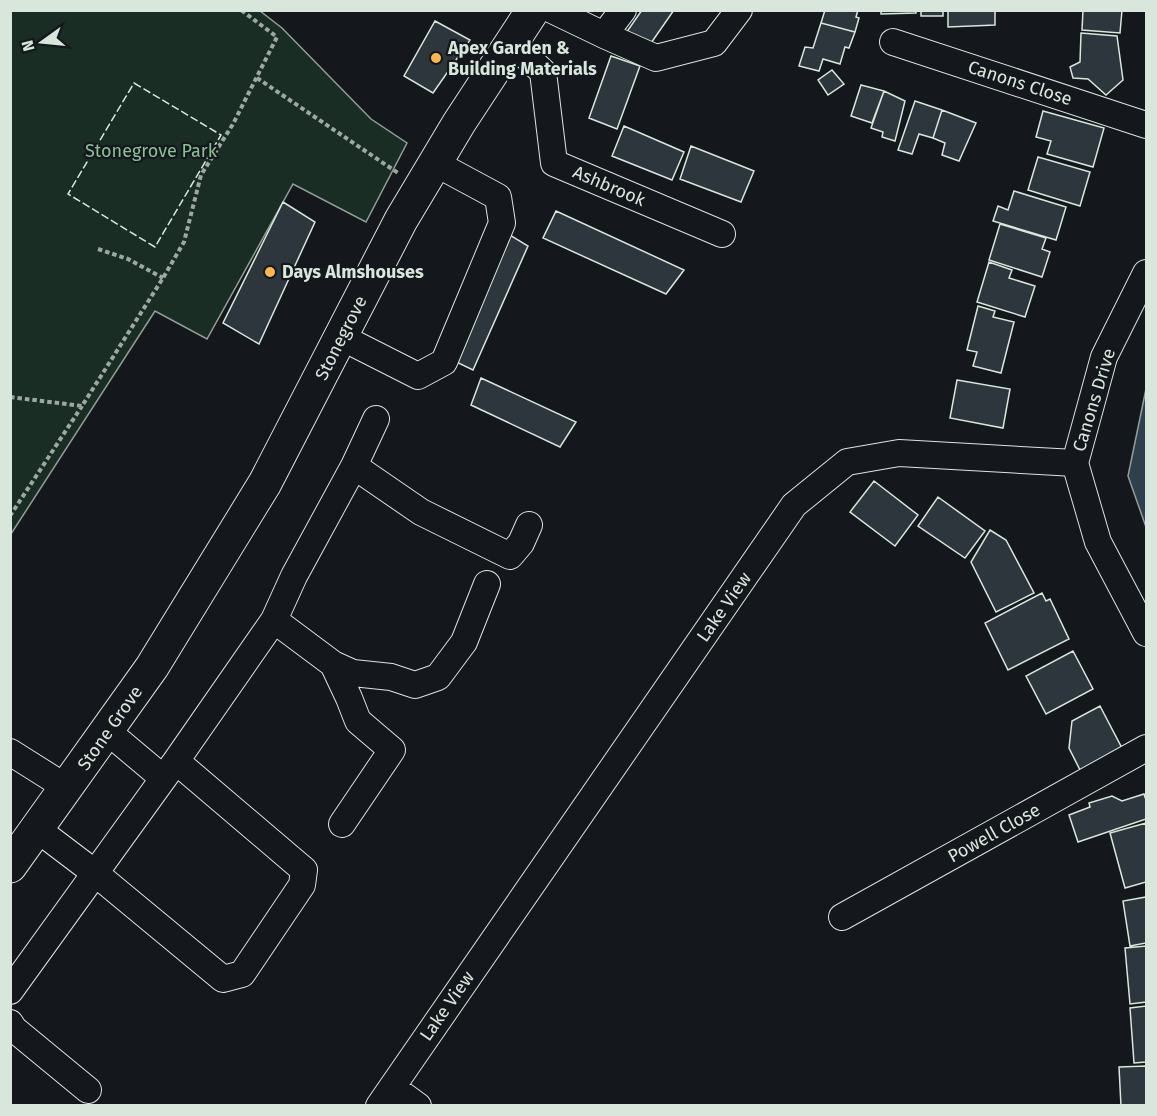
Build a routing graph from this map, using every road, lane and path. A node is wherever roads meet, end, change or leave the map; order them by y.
1 (241, 10) edge
2 (533, 10) edge
3 (552, 10) edge
4 (624, 10) edge
5 (739, 10) edge
6 (604, 36) junction
7 (893, 42) dead end
8 (512, 43) junction
9 (256, 78) junction
10 (1146, 125) edge
11 (428, 175) junction
12 (722, 234) dead end
13 (98, 249) dead end
14 (1146, 273) edge
15 (163, 278) junction
16 (341, 337) junction
17 (10, 397) edge
18 (82, 406) junction
19 (376, 419) dead end
20 (1075, 463) junction
21 (354, 466) junction
22 (10, 516) edge
23 (529, 525) dead end
24 (487, 584) dead end
25 (274, 621) junction
26 (1146, 633) edge
27 (333, 664) junction
28 (152, 668) joint
29 (107, 731) junction
30 (1146, 748) edge
31 (10, 752) edge
32 (170, 770) junction
33 (67, 789) junction
34 (342, 824) dead end
35 (37, 829) junction
36 (10, 866) edge
37 (95, 873) junction
38 (842, 917) dead end
39 (10, 991) edge
40 (10, 1023) edge
41 (88, 1090) dead end
42 (386, 1096) edge
43 (418, 1106) edge

1 - 9 path
2 - 8 main road, Stonegrove
3 - 6 street
4 - 6 street
5 - 6 street
7 - 10 street, Canons Close
8 - 11 main road, Stonegrove
8 - 12 street, Ashbrook
9 - 11 path
9 - 15 path
11 - 16 main road, Stonegrove
11 - 16 street
13 - 15 path
14 - 20 street, Canons Drive
15 - 18 path
16 - 28 main road, Stonegrove
17 - 18 path
18 - 22 path
19 - 21 street
20 - 26 street
20 - 42 street, Lake View
21 - 23 street
21 - 25 street
24 - 27 street
25 - 27 street
25 - 32 street
27 - 34 street
28 - 29 main road, Stone Grove
29 - 32 street
29 - 33 main road, Stone Grove
30 - 38 street, Powell Close
31 - 33 street
32 - 37 street
32 - 37 street
33 - 35 main road
35 - 36 main road
35 - 37 street
37 - 39 street
40 - 41 street
42 - 43 street

